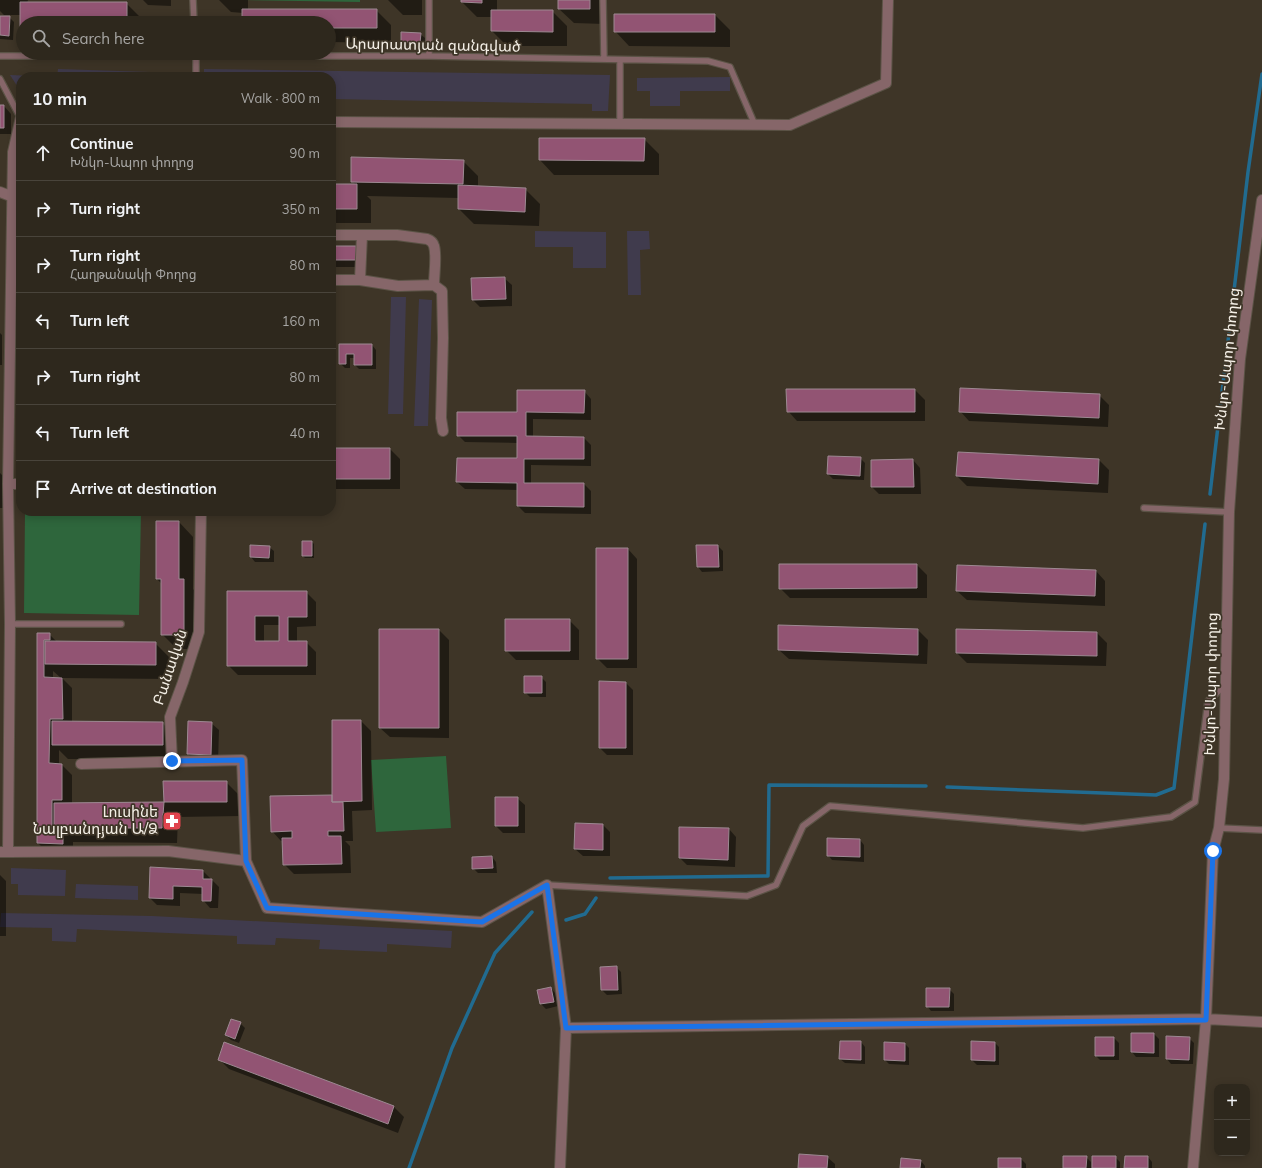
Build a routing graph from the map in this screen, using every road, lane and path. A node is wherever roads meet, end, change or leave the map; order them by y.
1 (193, 0) edge
2 (429, 0) edge
3 (603, 0) edge
4 (888, 0) edge
5 (194, 16) edge
6 (0, 56) edge
7 (16, 56) edge
8 (336, 56) edge
9 (429, 56) junction
10 (604, 59) junction
11 (196, 60) edge
12 (620, 60) junction
13 (196, 72) edge
14 (0, 79) edge
15 (16, 109) edge
16 (336, 122) edge
17 (620, 124) junction
18 (755, 125) junction
19 (16, 139) edge
20 (0, 192) edge
21 (13, 197) junction
22 (1262, 200) edge
23 (336, 235) edge
24 (362, 236) junction
25 (336, 280) edge
26 (360, 280) junction
27 (434, 285) junction
28 (443, 431) dead end
29 (8, 484) junction
30 (16, 484) edge
31 (1144, 508) dead end
32 (1229, 512) junction
33 (201, 516) edge
34 (10, 624) junction
35 (121, 624) dead end
36 (1226, 685) junction
37 (172, 761) junction
38 (81, 764) dead end
39 (1219, 828) junction
40 (1262, 830) edge
41 (4, 852) edge
42 (246, 861) junction
43 (547, 885) junction
44 (1206, 1020) junction
45 (1262, 1022) edge
46 (566, 1028) junction
47 (560, 1168) edge
48 (1193, 1168) edge

1 - 5 lane
2 - 9 lane
3 - 10 lane
4 - 18 street
6 - 7 lane, Արարատյան զանգված
8 - 9 lane, Արարատյան զանգված
9 - 10 lane, Արարատյան զանգված
10 - 12 lane, Արարատյան զանգված
11 - 13 lane
12 - 17 lane
12 - 18 lane, Արարատյան զանգված
14 - 15 lane
16 - 17 street
17 - 18 street
19 - 21 street
20 - 21 street
21 - 29 street
22 - 32 street, Խնկո-Ապոր փողոց
23 - 24 street
24 - 26 street
24 - 27 street
25 - 26 street
26 - 27 street
27 - 28 street
29 - 30 street
29 - 34 street
31 - 32 lane
32 - 36 street, Խնկո-Ապոր փողոց
33 - 37 street, Բանավան
34 - 35 lane
34 - 41 street
36 - 39 street, Խնկո-Ապոր փողոց
36 - 43 lane
37 - 38 street
37 - 42 street
39 - 40 lane
39 - 44 street, Խնկո-Ապոր փողոց
41 - 42 street
42 - 43 street
43 - 46 street
44 - 45 street
44 - 46 street
44 - 48 street, Խնկո-Ապոր փողոց
46 - 47 street

